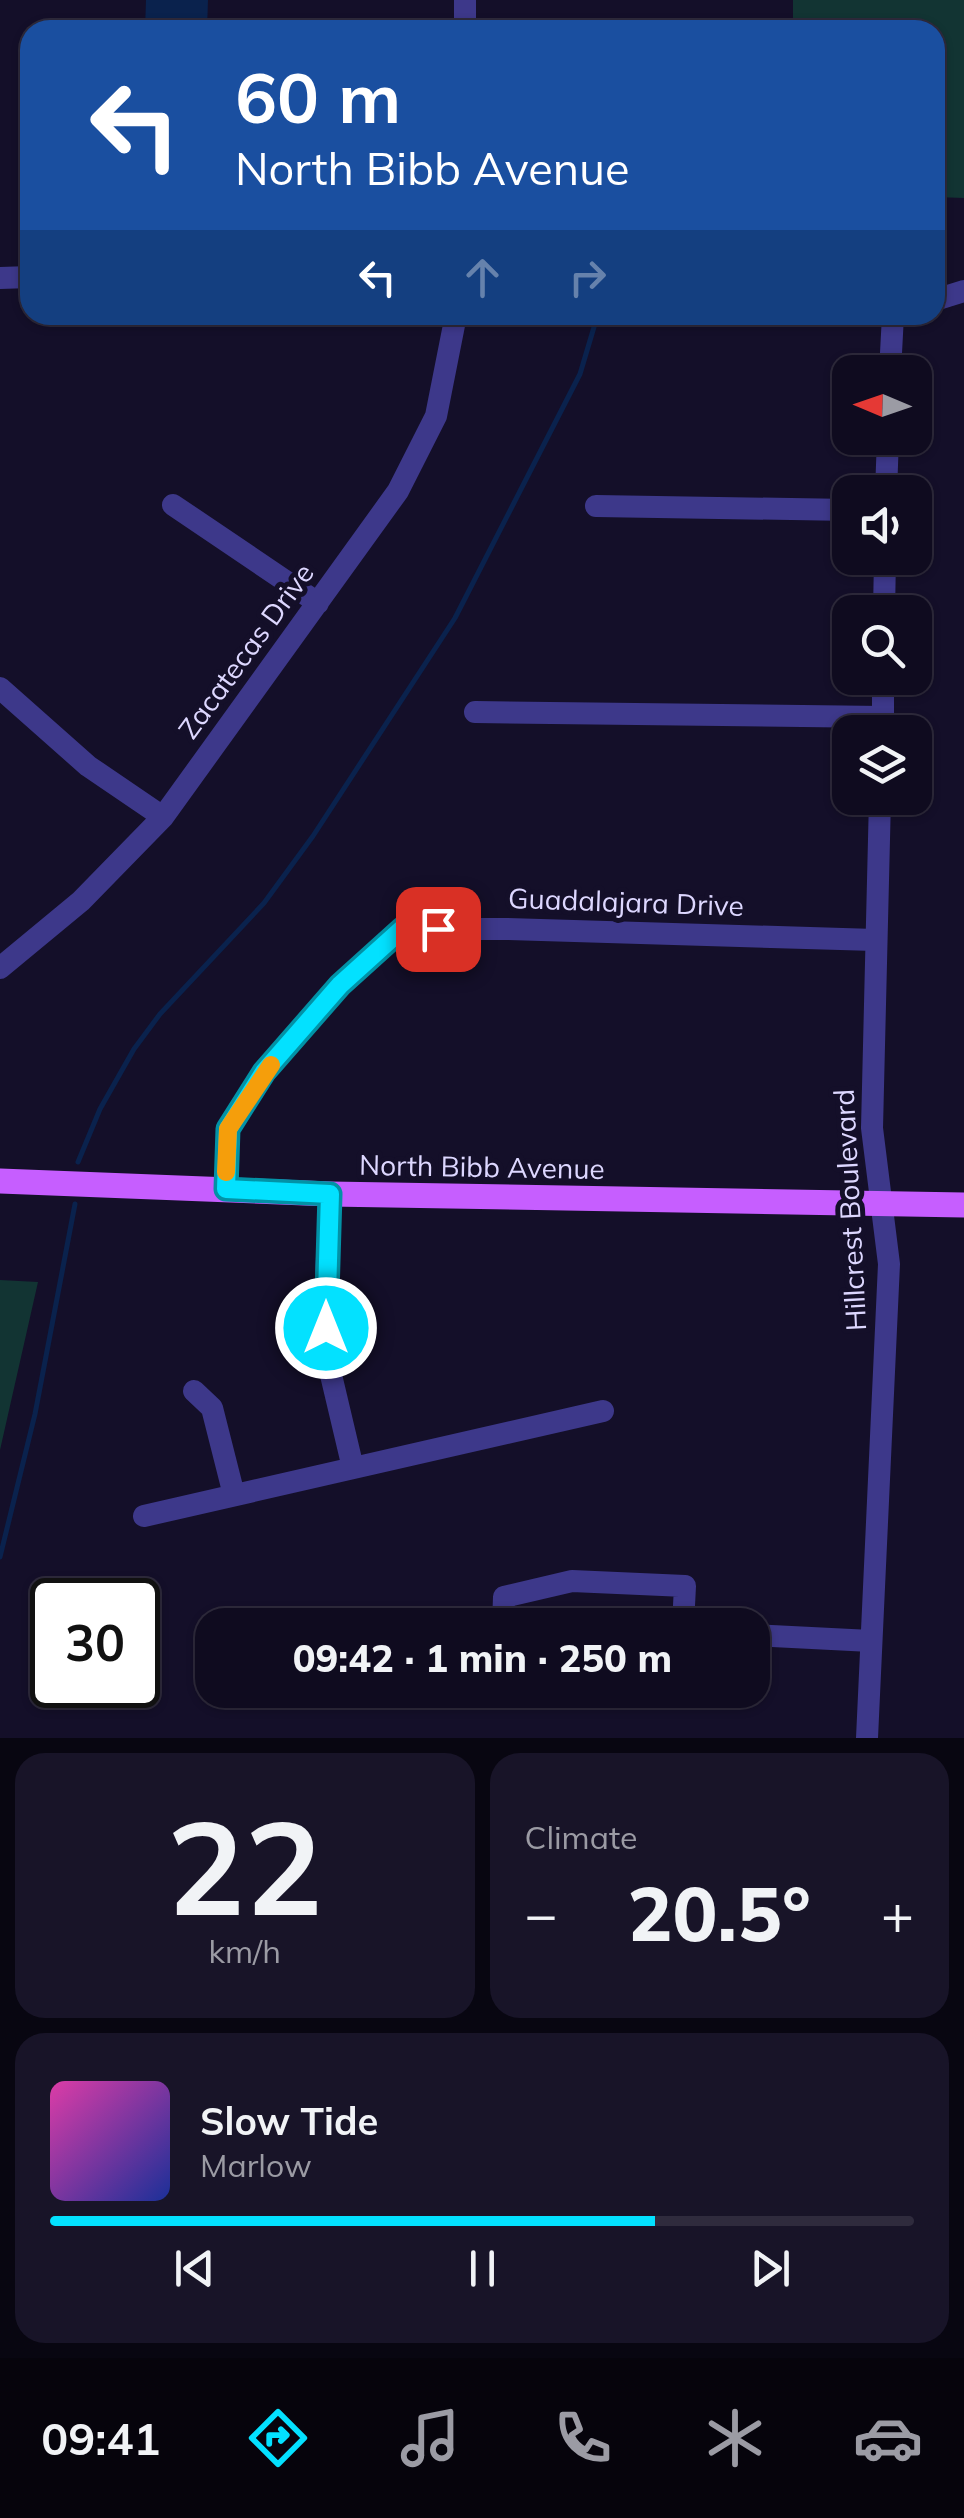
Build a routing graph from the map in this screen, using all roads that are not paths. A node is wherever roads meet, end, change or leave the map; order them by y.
1 (454, 325) edge
2 (892, 325) edge
3 (891, 355) edge
4 (173, 504) dead end
5 (596, 506) dead end
6 (832, 510) edge
7 (318, 604) junction
8 (0, 688) edge
9 (474, 712) dead end
10 (832, 723) edge
11 (880, 815) edge
12 (163, 817) junction
13 (876, 940) junction
14 (0, 968) edge
15 (0, 1181) edge
16 (226, 1189) junction
17 (330, 1194) junction
18 (884, 1204) junction
19 (964, 1206) edge
20 (194, 1391) dead end
21 (603, 1411) dead end
22 (353, 1468) junction
23 (234, 1495) junction
24 (144, 1516) dead end
25 (504, 1608) edge
26 (683, 1608) edge
27 (770, 1636) edge
28 (872, 1641) junction
29 (867, 1738) edge

1 - 7 street, Zacatecas Drive
2 - 3 street
4 - 7 street
5 - 6 street
7 - 12 street, Zacatecas Drive
8 - 12 street
9 - 10 street
11 - 13 street, Hillcrest Boulevard
12 - 14 street, Zacatecas Drive
13 - 16 street, Guadalajara Drive
13 - 18 street, Hillcrest Boulevard
15 - 16 main road, North Bibb Avenue
16 - 17 main road, North Bibb Avenue
17 - 18 main road, North Bibb Avenue
17 - 22 street
18 - 19 main road, North Bibb Avenue
18 - 28 street, Hillcrest Boulevard
20 - 23 street
21 - 22 street
22 - 23 street
23 - 24 street
25 - 26 street
27 - 28 street
28 - 29 street, Hillcrest Boulevard

